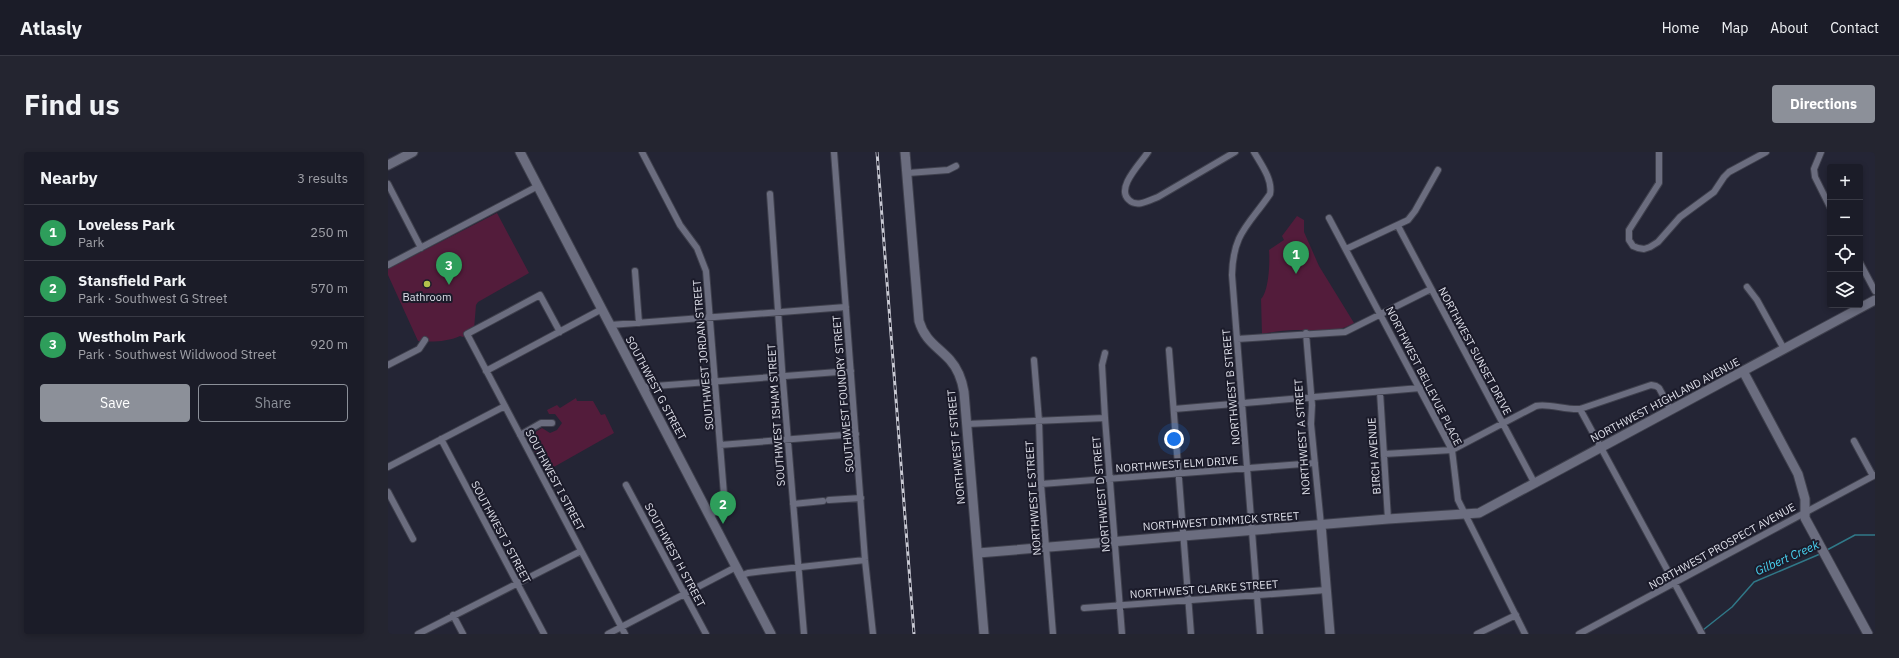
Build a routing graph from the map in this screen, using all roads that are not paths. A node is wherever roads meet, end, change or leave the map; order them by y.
1 (413, 152) edge
2 (520, 152) edge
3 (642, 152) edge
4 (834, 152) edge
5 (905, 152) edge
6 (1148, 152) edge
7 (1235, 152) edge
8 (1254, 152) edge
9 (1659, 152) edge
10 (1766, 152) edge
11 (1821, 152) edge
12 (388, 165) edge
13 (956, 166) dead end
14 (1438, 170) dead end
15 (908, 173) junction
16 (388, 184) edge
17 (538, 186) junction
18 (770, 194) dead end
19 (1827, 201) edge
20 (1329, 218) dead end
21 (1398, 226) junction
22 (421, 248) junction
23 (1346, 249) junction
24 (388, 265) edge
25 (1863, 269) edge
26 (635, 271) dead end
27 (1747, 287) dead end
28 (1431, 290) junction
29 (1875, 291) edge
30 (1875, 300) edge
31 (846, 307) junction
32 (602, 309) junction
33 (778, 313) junction
34 (1381, 315) junction
35 (710, 318) junction
36 (639, 323) junction
37 (610, 325) junction
38 (560, 332) junction
39 (1306, 333) junction
40 (1237, 339) junction
41 (425, 340) dead end
42 (1784, 349) junction
43 (1169, 350) dead end
44 (1105, 353) dead end
45 (1034, 360) dead end
46 (388, 365) edge
47 (486, 371) junction
48 (851, 371) junction
49 (1743, 371) junction
50 (783, 376) junction
51 (714, 381) junction
52 (642, 387) junction
53 (1420, 388) junction
54 (1380, 392) junction
55 (1311, 398) junction
56 (1242, 404) junction
57 (505, 406) junction
58 (1580, 409) junction
59 (1174, 410) junction
60 (1671, 410) junction
61 (1105, 418) junction
62 (1039, 421) junction
63 (552, 423) dead end
64 (967, 424) junction
65 (1502, 424) junction
66 (856, 434) junction
67 (520, 435) junction
68 (788, 439) junction
69 (441, 440) junction
70 (1854, 440) dead end
71 (720, 445) junction
72 (1601, 448) junction
73 (1452, 450) junction
74 (1384, 454) junction
75 (1315, 463) junction
76 (388, 467) edge
77 (1247, 468) junction
78 (1179, 474) junction
79 (1874, 475) edge
80 (1110, 479) junction
81 (1041, 484) junction
82 (1535, 484) junction
83 (626, 485) dead end
84 (388, 492) edge
85 (861, 498) junction
86 (793, 504) junction
87 (1803, 513) junction
88 (1465, 514) junction
89 (709, 515) junction
90 (1388, 519) junction
91 (1321, 525) junction
92 (1253, 531) junction
93 (1184, 536) junction
94 (413, 539) dead end
95 (1115, 541) junction
96 (1046, 548) junction
97 (581, 551) junction
98 (978, 553) junction
99 (865, 560) junction
100 (736, 567) junction
101 (798, 567) junction
102 (740, 576) junction
103 (516, 583) junction
104 (1674, 583) junction
105 (1326, 590) junction
106 (684, 594) junction
107 (1257, 595) junction
108 (1189, 600) junction
109 (1120, 606) junction
110 (1084, 608) dead end
111 (453, 615) junction
112 (1516, 615) junction
113 (622, 627) junction
114 (418, 634) edge
115 (463, 634) edge
116 (544, 634) edge
117 (608, 634) edge
118 (625, 634) edge
119 (706, 634) edge
120 (771, 634) edge
121 (804, 634) edge
122 (873, 634) edge
123 (984, 634) edge
124 (1053, 634) edge
125 (1122, 634) edge
126 (1191, 634) edge
127 (1260, 634) edge
128 (1330, 634) edge
129 (1477, 634) edge
130 (1525, 634) edge
131 (1579, 634) edge
132 (1702, 634) edge
133 (1868, 634) edge

1 - 12 main road
2 - 17 main road, SOUTHWEST G STREET
3 - 35 street, SOUTHWEST JORDAN STREET
4 - 31 street, SOUTHWEST FOUNDRY STREET
5 - 15 main road, NORTHWEST F STREET
6 - 7 street
8 - 40 street, NORTHWEST B STREET
9 - 10 street
11 - 19 street
13 - 15 street
14 - 21 street
15 - 64 main road, NORTHWEST F STREET
16 - 22 street
17 - 22 street
17 - 32 main road, SOUTHWEST G STREET
18 - 33 street, SOUTHWEST ISHAM STREET
20 - 23 street, NORTHWEST BELLEVUE PLACE
21 - 23 street
21 - 28 street, NORTHWEST SUNSET DRIVE
22 - 24 street
23 - 34 street, NORTHWEST BELLEVUE PLACE
25 - 29 street
26 - 36 street
27 - 42 street
28 - 34 street
28 - 65 street, NORTHWEST SUNSET DRIVE
30 - 42 main road, NORTHWEST HIGHLAND AVENUE
31 - 33 street
31 - 48 street, SOUTHWEST FOUNDRY STREET
32 - 37 main road, SOUTHWEST G STREET
32 - 38 street
33 - 35 street
33 - 50 street, SOUTHWEST ISHAM STREET
34 - 39 street
34 - 53 street, NORTHWEST BELLEVUE PLACE
35 - 36 street
35 - 51 street, SOUTHWEST JORDAN STREET
36 - 37 street
37 - 52 main road, SOUTHWEST G STREET
38 - 47 street
38 - 47 street, SOUTHWEST I STREET
39 - 40 street
39 - 55 street, NORTHWEST A STREET
40 - 56 street, NORTHWEST B STREET
41 - 46 street
42 - 49 main road, NORTHWEST HIGHLAND AVENUE
43 - 59 street
44 - 61 street, NORTHWEST D STREET
45 - 62 street, NORTHWEST E STREET
47 - 57 street, SOUTHWEST I STREET
48 - 50 street
48 - 66 street, SOUTHWEST FOUNDRY STREET
49 - 60 main road, NORTHWEST HIGHLAND AVENUE
49 - 87 main road
50 - 51 street
50 - 68 street, SOUTHWEST ISHAM STREET
51 - 52 street
51 - 71 street, SOUTHWEST JORDAN STREET
52 - 89 main road, SOUTHWEST G STREET
53 - 54 street
53 - 73 street, NORTHWEST BELLEVUE PLACE
54 - 55 street
54 - 74 street, BIRCH AVENUE
55 - 56 street
55 - 75 street, NORTHWEST A STREET
56 - 59 street
56 - 77 street, NORTHWEST B STREET
57 - 67 street, SOUTHWEST I STREET
57 - 69 street
58 - 60 street
58 - 65 street
58 - 72 street
59 - 78 street
60 - 72 main road, NORTHWEST HIGHLAND AVENUE
61 - 62 street
61 - 80 street, NORTHWEST D STREET
62 - 64 street
62 - 81 street, NORTHWEST E STREET
63 - 67 street
64 - 98 main road, NORTHWEST F STREET
65 - 73 street
65 - 82 street, NORTHWEST SUNSET DRIVE
66 - 68 street
66 - 85 street, SOUTHWEST FOUNDRY STREET
67 - 97 street, SOUTHWEST I STREET
68 - 71 street
68 - 86 street, SOUTHWEST ISHAM STREET
69 - 76 street
69 - 103 street, SOUTHWEST J STREET
70 - 79 street
71 - 89 street, SOUTHWEST JORDAN STREET
72 - 82 main road, NORTHWEST HIGHLAND AVENUE
72 - 104 street
73 - 74 street
73 - 88 street, NORTHWEST BELLEVUE PLACE
74 - 90 street, BIRCH AVENUE
75 - 77 street, NORTHWEST ELM DRIVE
75 - 91 street, NORTHWEST A STREET
77 - 78 street, NORTHWEST ELM DRIVE
77 - 92 street, NORTHWEST B STREET
78 - 80 street, NORTHWEST ELM DRIVE
78 - 93 street
79 - 87 street, NORTHWEST PROSPECT AVENUE
80 - 81 street, NORTHWEST ELM DRIVE
80 - 95 street, NORTHWEST D STREET
81 - 96 street, NORTHWEST E STREET
82 - 88 main road, NORTHWEST HIGHLAND AVENUE
83 - 106 street, SOUTHWEST H STREET
84 - 94 street
85 - 86 street
85 - 99 street, SOUTHWEST FOUNDRY STREET
86 - 101 street, SOUTHWEST ISHAM STREET
87 - 104 street, NORTHWEST PROSPECT AVENUE
87 - 133 main road
88 - 90 main road, NORTHWEST DIMMICK STREET
88 - 112 street, NORTHWEST BELLEVUE PLACE
89 - 100 main road, SOUTHWEST G STREET
90 - 91 main road, NORTHWEST DIMMICK STREET
91 - 92 main road, NORTHWEST DIMMICK STREET
91 - 105 main road, NORTHWEST A STREET
92 - 93 main road, NORTHWEST DIMMICK STREET
92 - 107 street, NORTHWEST B STREET
93 - 95 main road, NORTHWEST DIMMICK STREET
93 - 108 street
95 - 96 main road, NORTHWEST DIMMICK STREET
95 - 109 street, NORTHWEST D STREET
96 - 98 main road, NORTHWEST DIMMICK STREET
96 - 124 street, NORTHWEST E STREET
97 - 103 street
97 - 113 street, SOUTHWEST I STREET
98 - 123 main road, NORTHWEST F STREET
99 - 101 street
99 - 122 street, SOUTHWEST FOUNDRY STREET
100 - 102 main road, SOUTHWEST G STREET
100 - 106 street
101 - 102 street
101 - 121 street, SOUTHWEST ISHAM STREET
102 - 120 main road, SOUTHWEST G STREET
103 - 111 street
103 - 116 street, SOUTHWEST J STREET
104 - 131 street, NORTHWEST PROSPECT AVENUE
104 - 132 street
105 - 107 street, NORTHWEST CLARKE STREET
105 - 128 main road, NORTHWEST A STREET
106 - 113 street
106 - 119 street, SOUTHWEST H STREET
107 - 108 street, NORTHWEST CLARKE STREET
107 - 127 street, NORTHWEST B STREET
108 - 109 street, NORTHWEST CLARKE STREET
108 - 126 street
109 - 110 street, NORTHWEST CLARKE STREET
109 - 125 street, NORTHWEST D STREET
111 - 114 street
111 - 115 street
112 - 129 street
112 - 130 street, NORTHWEST BELLEVUE PLACE
113 - 117 street
113 - 118 street, SOUTHWEST I STREET

